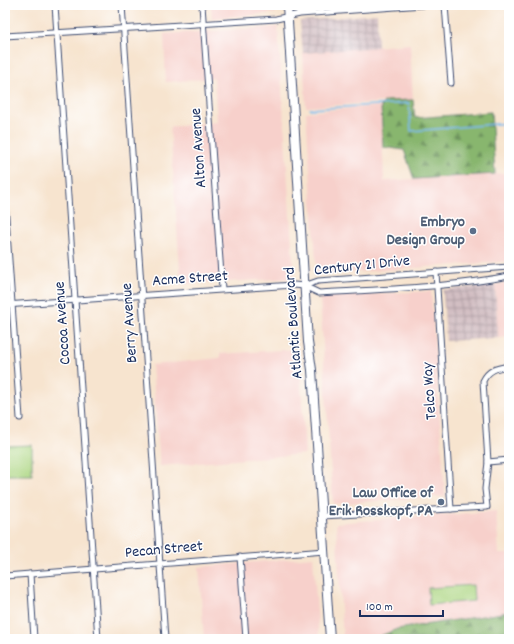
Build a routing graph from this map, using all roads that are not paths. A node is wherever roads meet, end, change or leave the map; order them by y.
1 (55, 5) edge
2 (122, 5) edge
3 (202, 5) edge
4 (287, 5) edge
5 (423, 5) edge
6 (446, 5) edge
7 (370, 7) edge
8 (288, 17) junction
9 (204, 24) junction
10 (124, 29) junction
11 (57, 33) junction
12 (5, 36) edge
13 (451, 83) dead end
14 (5, 203) edge
15 (509, 267) edge
16 (436, 272) junction
17 (509, 276) edge
18 (437, 285) junction
19 (304, 286) junction
20 (222, 289) junction
21 (142, 295) junction
22 (75, 300) junction
23 (5, 305) edge
24 (12, 305) junction
25 (509, 366) edge
26 (20, 418) dead end
27 (509, 460) edge
28 (488, 462) junction
29 (451, 509) junction
30 (322, 516) junction
31 (324, 551) junction
32 (240, 557) junction
33 (160, 564) junction
34 (93, 569) junction
35 (30, 574) junction
36 (5, 576) edge
37 (34, 639) edge
38 (98, 639) edge
39 (165, 639) edge
40 (246, 639) edge
41 (330, 639) edge

1 - 11 street, Cocoa Avenue
2 - 10 street, Berry Avenue
3 - 9 street, Alton Avenue
4 - 8 main road, Atlantic Boulevard
5 - 7 street
6 - 13 street
7 - 8 street
8 - 9 street
8 - 19 main road, Atlantic Boulevard
9 - 10 street
9 - 20 street, Alton Avenue
10 - 11 street
10 - 21 street, Berry Avenue
11 - 12 street
11 - 22 street, Cocoa Avenue
14 - 24 street
15 - 16 street, Century 21 Drive
16 - 18 street, Telco Way
16 - 19 street, Century 21 Drive
17 - 18 street, Century 21 Drive
18 - 19 street, Century 21 Drive
18 - 29 street, Telco Way
19 - 20 street, Acme Street
19 - 30 main road, Atlantic Boulevard
20 - 21 street, Acme Street
21 - 22 street, Acme Street
21 - 33 street, Berry Avenue
22 - 24 street, Acme Street
22 - 34 street, Cocoa Avenue
23 - 24 street, Acme Street
24 - 26 street
25 - 28 street
27 - 28 street
28 - 29 street
29 - 30 street
30 - 31 main road, Atlantic Boulevard
31 - 32 street, Pecan Street
31 - 41 main road, Atlantic Boulevard
32 - 33 street, Pecan Street
32 - 40 street
33 - 34 street, Pecan Street
33 - 39 street, Berry Avenue
34 - 35 street, Pecan Street
34 - 38 street, Cocoa Avenue
35 - 36 street, Pecan Street
35 - 37 street

